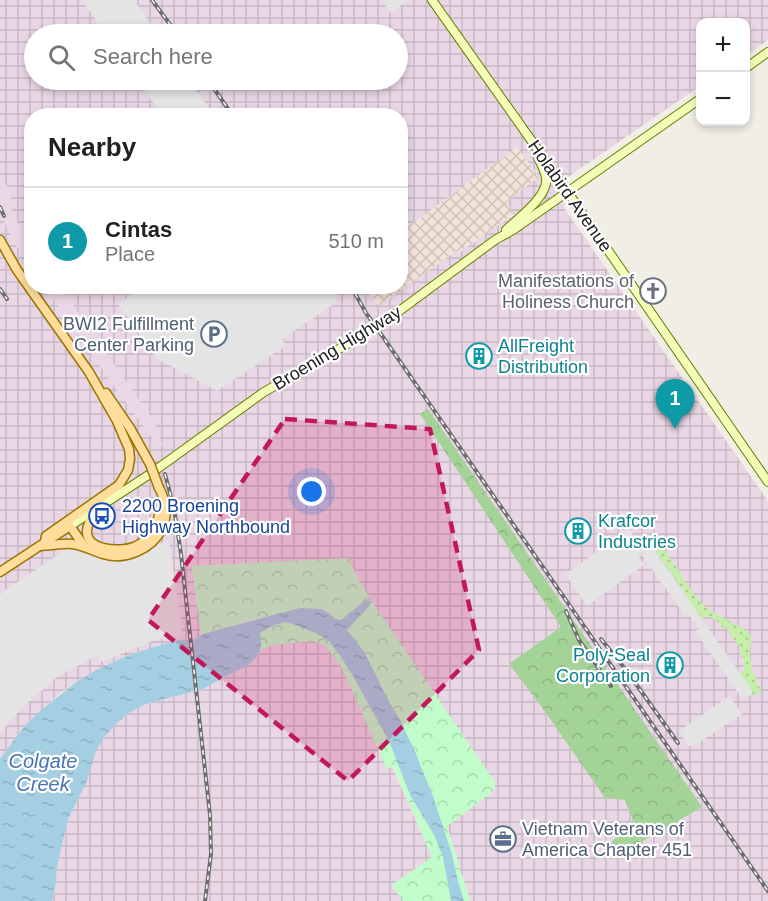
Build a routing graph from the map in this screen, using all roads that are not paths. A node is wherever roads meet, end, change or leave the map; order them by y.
1 (432, 0) edge
2 (768, 52) edge
3 (750, 65) edge
4 (696, 102) edge
5 (527, 135) junction
6 (567, 191) junction
7 (0, 240) edge
8 (495, 240) junction
9 (24, 280) edge
10 (34, 294) edge
11 (89, 372) junction
12 (768, 482) edge
13 (162, 504) junction
14 (97, 510) junction
15 (70, 526) junction
16 (43, 544) junction
17 (84, 546) junction
18 (0, 572) edge

1 - 5 main road, Holabird Avenue
2 - 3 main road
4 - 6 main road, Broening Highway
5 - 6 main road, Holabird Avenue
5 - 8 main road
6 - 8 main road, Broening Highway
6 - 12 main road, Holabird Avenue
7 - 9 main road
8 - 14 main road, Broening Highway
10 - 11 main road
11 - 13 main road, bridge
11 - 16 main road
13 - 14 main road
13 - 17 main road
14 - 15 main road, Broening Highway
15 - 16 main road, Broening Highway
15 - 17 main road
16 - 17 main road
16 - 18 main road, Broening Highway

